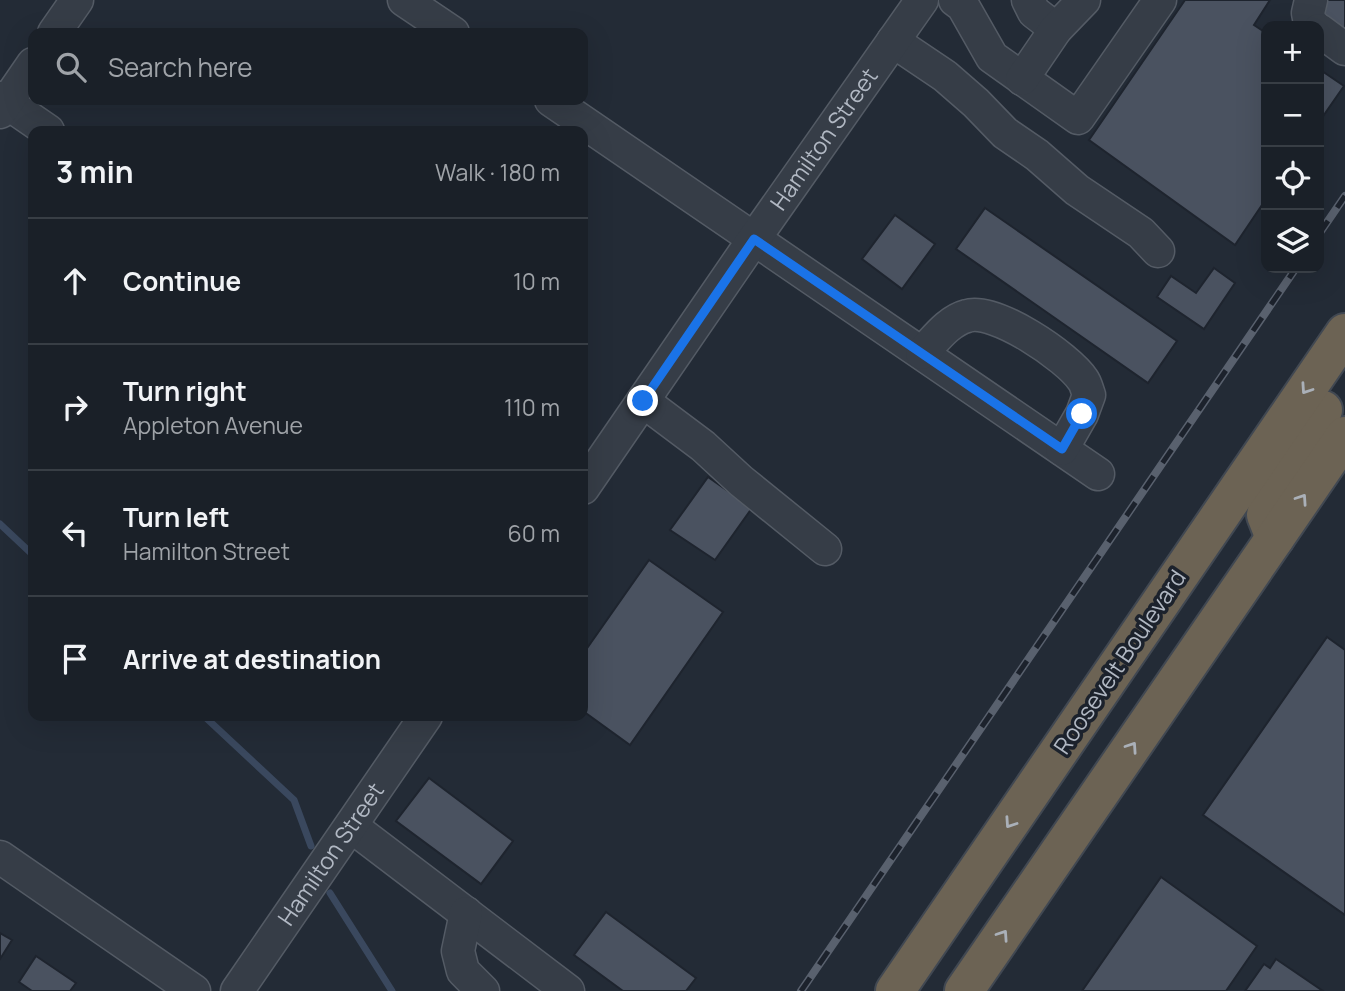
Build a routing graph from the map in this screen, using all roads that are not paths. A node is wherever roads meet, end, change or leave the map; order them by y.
1 (77, 0) edge
2 (404, 0) edge
3 (922, 0) edge
4 (955, 0) edge
5 (1028, 0) edge
6 (1084, 0) edge
7 (1160, 0) edge
8 (1311, 0) edge
9 (1310, 21) edge
10 (57, 28) edge
11 (446, 28) edge
12 (1056, 29) junction
13 (1324, 34) edge
14 (893, 41) junction
15 (1345, 49) edge
16 (28, 70) edge
17 (1022, 79) junction
18 (2, 104) edge
19 (558, 105) edge
20 (39, 126) edge
21 (754, 239) junction
22 (1157, 251) dead end
23 (1345, 333) edge
24 (922, 353) junction
25 (1345, 376) edge
26 (643, 401) junction
27 (1345, 436) edge
28 (1062, 449) junction
29 (1098, 474) dead end
30 (588, 481) edge
31 (1275, 538) junction
32 (825, 549) dead end
33 (423, 721) edge
34 (351, 826) junction
35 (0, 856) edge
36 (466, 913) junction
37 (194, 991) edge
38 (237, 991) edge
39 (483, 991) edge
40 (568, 991) edge
41 (895, 991) edge
42 (964, 991) edge

1 - 10 street
2 - 11 street
3 - 14 street, Hamilton Street
4 - 17 street
5 - 12 street
6 - 12 street
7 - 17 street
8 - 9 street
12 - 17 street
13 - 15 street
14 - 21 street, Hamilton Street
14 - 22 street
16 - 18 street
18 - 20 street
19 - 21 street
21 - 24 street
21 - 26 street, Hamilton Street
23 -> 41 highway, Roosevelt Boulevard
24 - 28 street
24 - 28 street
25 - 31 highway
26 - 30 street, Hamilton Street
26 - 32 street
31 -> 27 highway
28 - 29 street
42 -> 31 highway
33 - 34 street, Hamilton Street
34 - 36 street
34 - 38 street, Hamilton Street
35 - 37 street
36 - 39 street
36 - 40 street

